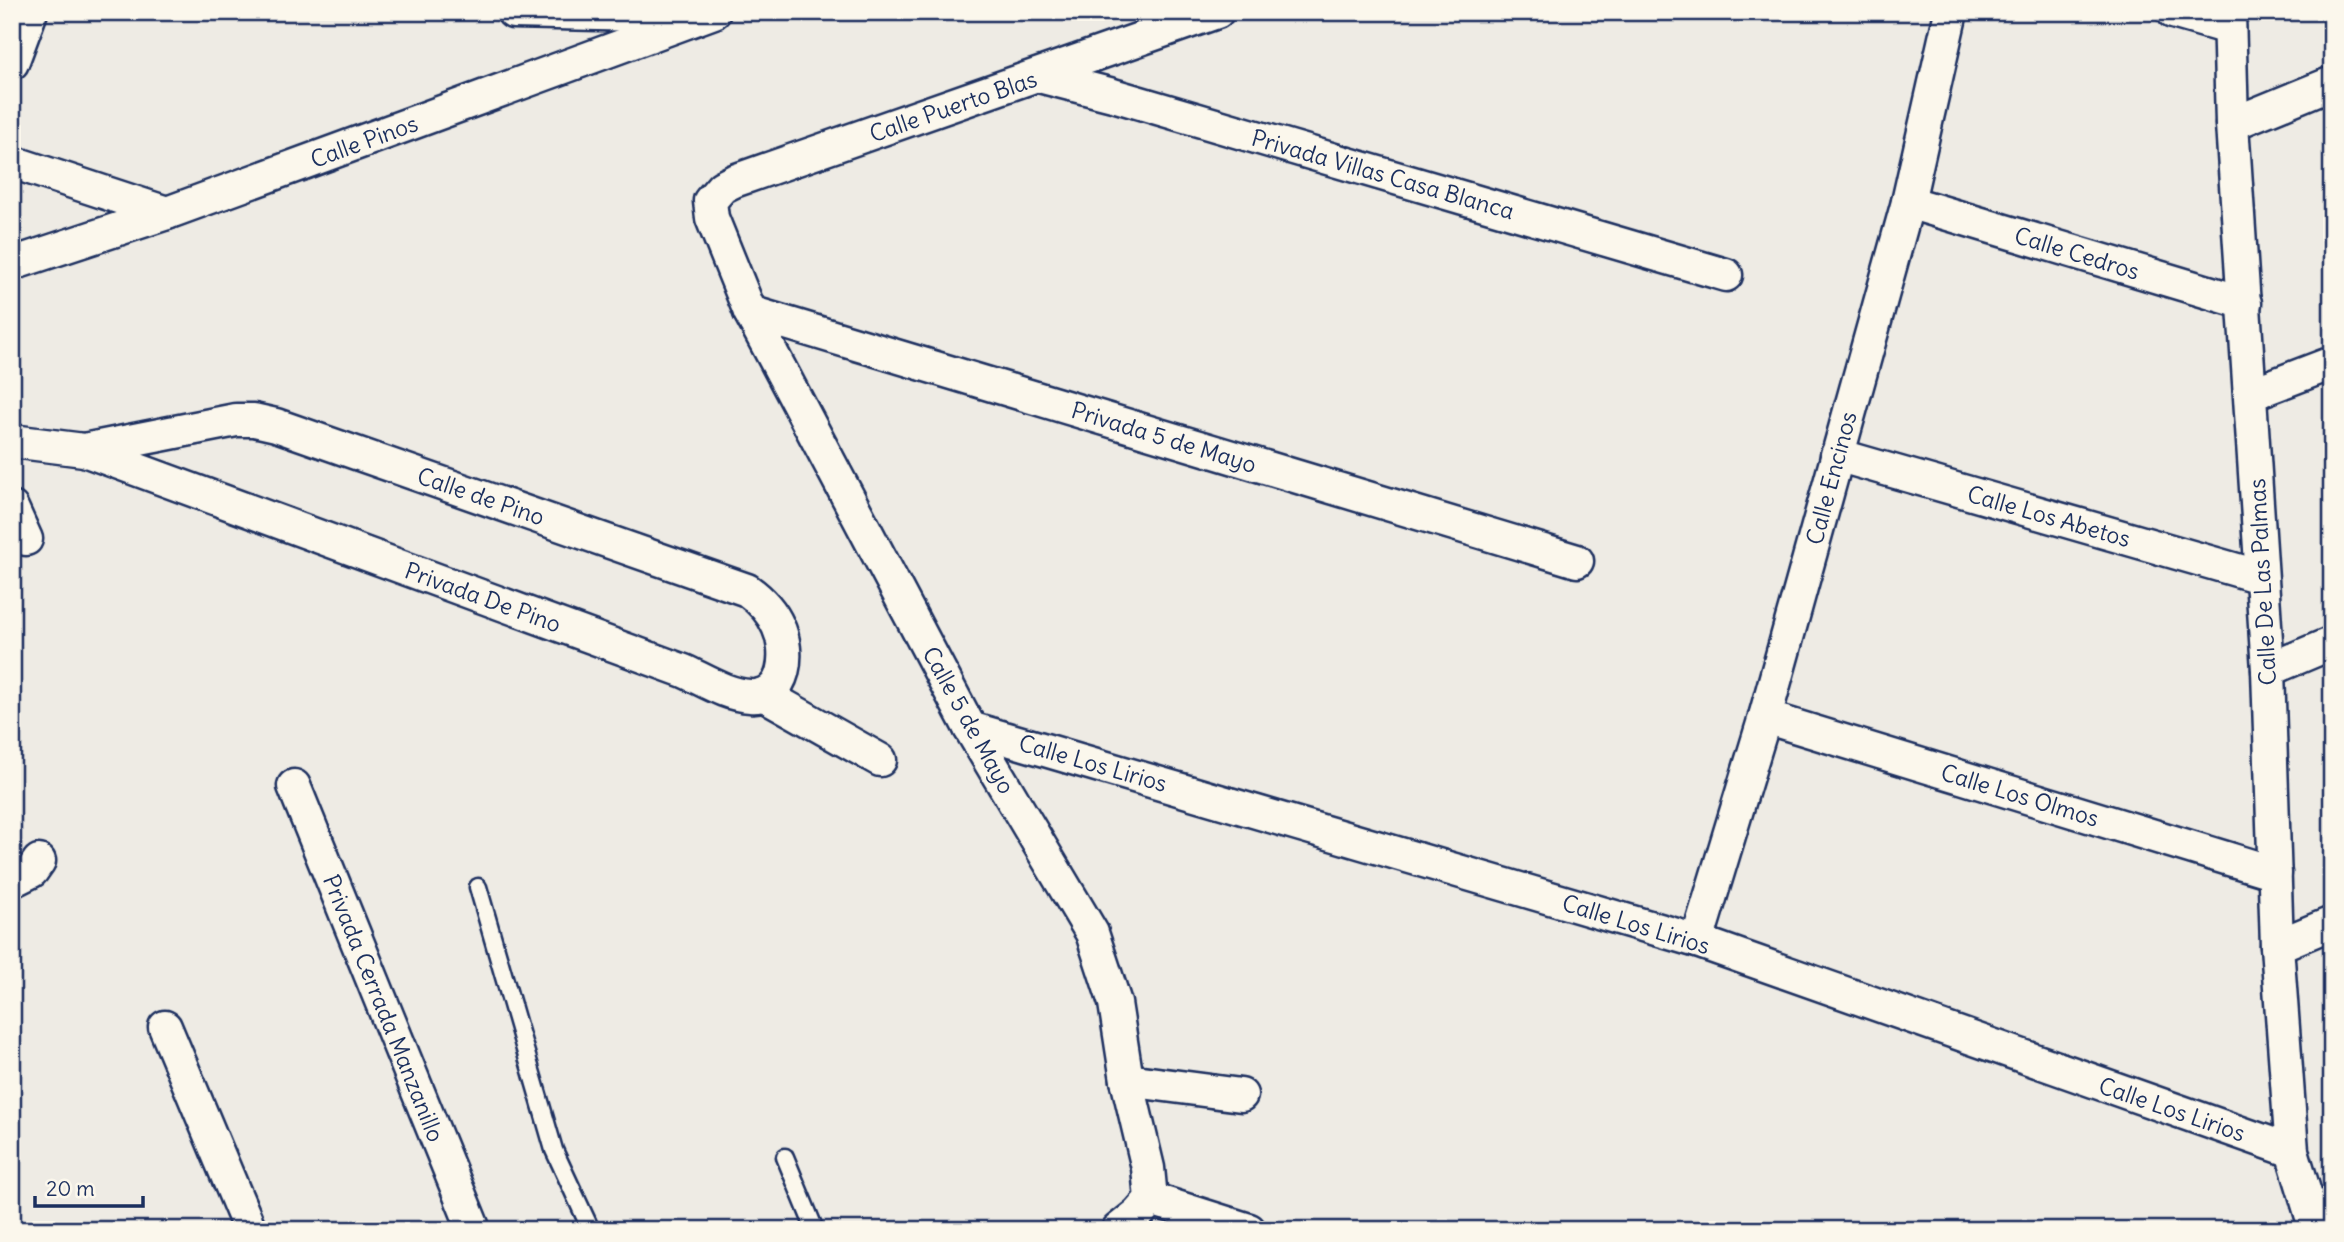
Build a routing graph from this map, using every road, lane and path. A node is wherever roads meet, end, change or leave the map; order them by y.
1 (32, 12) edge
2 (513, 12) edge
3 (1217, 12) edge
4 (1951, 12) edge
5 (2173, 12) edge
6 (707, 14) edge
7 (2229, 20) edge
8 (12, 63) edge
9 (1039, 76) junction
10 (2332, 83) edge
11 (2232, 124) junction
12 (12, 162) edge
13 (1908, 202) junction
14 (167, 213) junction
15 (712, 218) joint
16 (12, 264) edge
17 (1726, 275) dead end
18 (2245, 303) junction
19 (750, 312) junction
20 (2332, 363) edge
21 (2251, 394) junction
22 (212, 424) joint
23 (12, 441) edge
24 (84, 450) junction
25 (1837, 455) junction
26 (12, 508) edge
27 (26, 539) dead end
28 (1577, 561) dead end
29 (2261, 577) junction
30 (2332, 643) edge
31 (2268, 670) junction
32 (763, 694) junction
33 (1765, 717) junction
34 (971, 728) junction
35 (880, 760) dead end
36 (294, 786) dead end
37 (39, 861) dead end
38 (2275, 873) junction
39 (12, 881) edge
40 (478, 887) dead end
41 (2332, 923) edge
42 (1697, 941) junction
43 (2277, 946) junction
44 (165, 1027) dead end
45 (1127, 1080) junction
46 (1241, 1096) dead end
47 (2292, 1152) junction
48 (785, 1157) dead end
49 (1151, 1199) junction
50 (2320, 1220) edge
51 (250, 1230) edge
52 (474, 1230) edge
53 (591, 1230) edge
54 (815, 1230) edge
55 (1118, 1230) edge
56 (1249, 1230) edge

1 - 8 street
2 - 6 street
3 - 9 street, Calle Puerto Blas
4 - 13 street, Calle Encinos
5 - 7 street
6 - 14 street, Calle Pinos
7 - 11 street, Calle De Las Palmas
9 - 15 street, Calle Puerto Blas
9 - 17 street, Privada Villas Casa Blanca
10 - 11 street
11 - 18 street, Calle De Las Palmas
12 - 14 street
13 - 18 street, Calle Cedros
13 - 25 street, Calle Encinos
14 - 16 street, Calle Pinos
15 - 19 street, Calle 5 de Mayo
18 - 21 street, Calle De Las Palmas
19 - 28 street, Privada 5 de Mayo
19 - 34 street, Calle 5 de Mayo
20 - 21 street
21 - 29 street, Calle De Las Palmas
22 - 24 street, Privada De Pino
22 - 32 street, Calle de Pino
23 - 24 street, Privada De Pino
24 - 32 street, Privada De Pino
25 - 29 street, Calle Los Abetos
25 - 33 street, Calle Encinos
26 - 27 street
29 - 31 street, Calle De Las Palmas
30 - 31 street
31 - 38 street, Calle De Las Palmas
32 - 35 street
33 - 38 street, Calle Los Olmos
33 - 42 street, Calle Encinos
34 - 42 street, Calle Los Lirios
34 - 45 street, Calle 5 de Mayo
36 - 52 street, Privada Cerrada Manzanillo
37 - 39 street
38 - 43 street, Calle De Las Palmas
40 - 53 lane
41 - 43 street
42 - 47 street, Calle Los Lirios
43 - 47 street, Calle De Las Palmas
44 - 51 street
45 - 46 street
45 - 49 street, Calle 5 de Mayo
47 - 50 street, Calle De Las Palmas
48 - 54 lane
49 - 55 street
49 - 56 street

